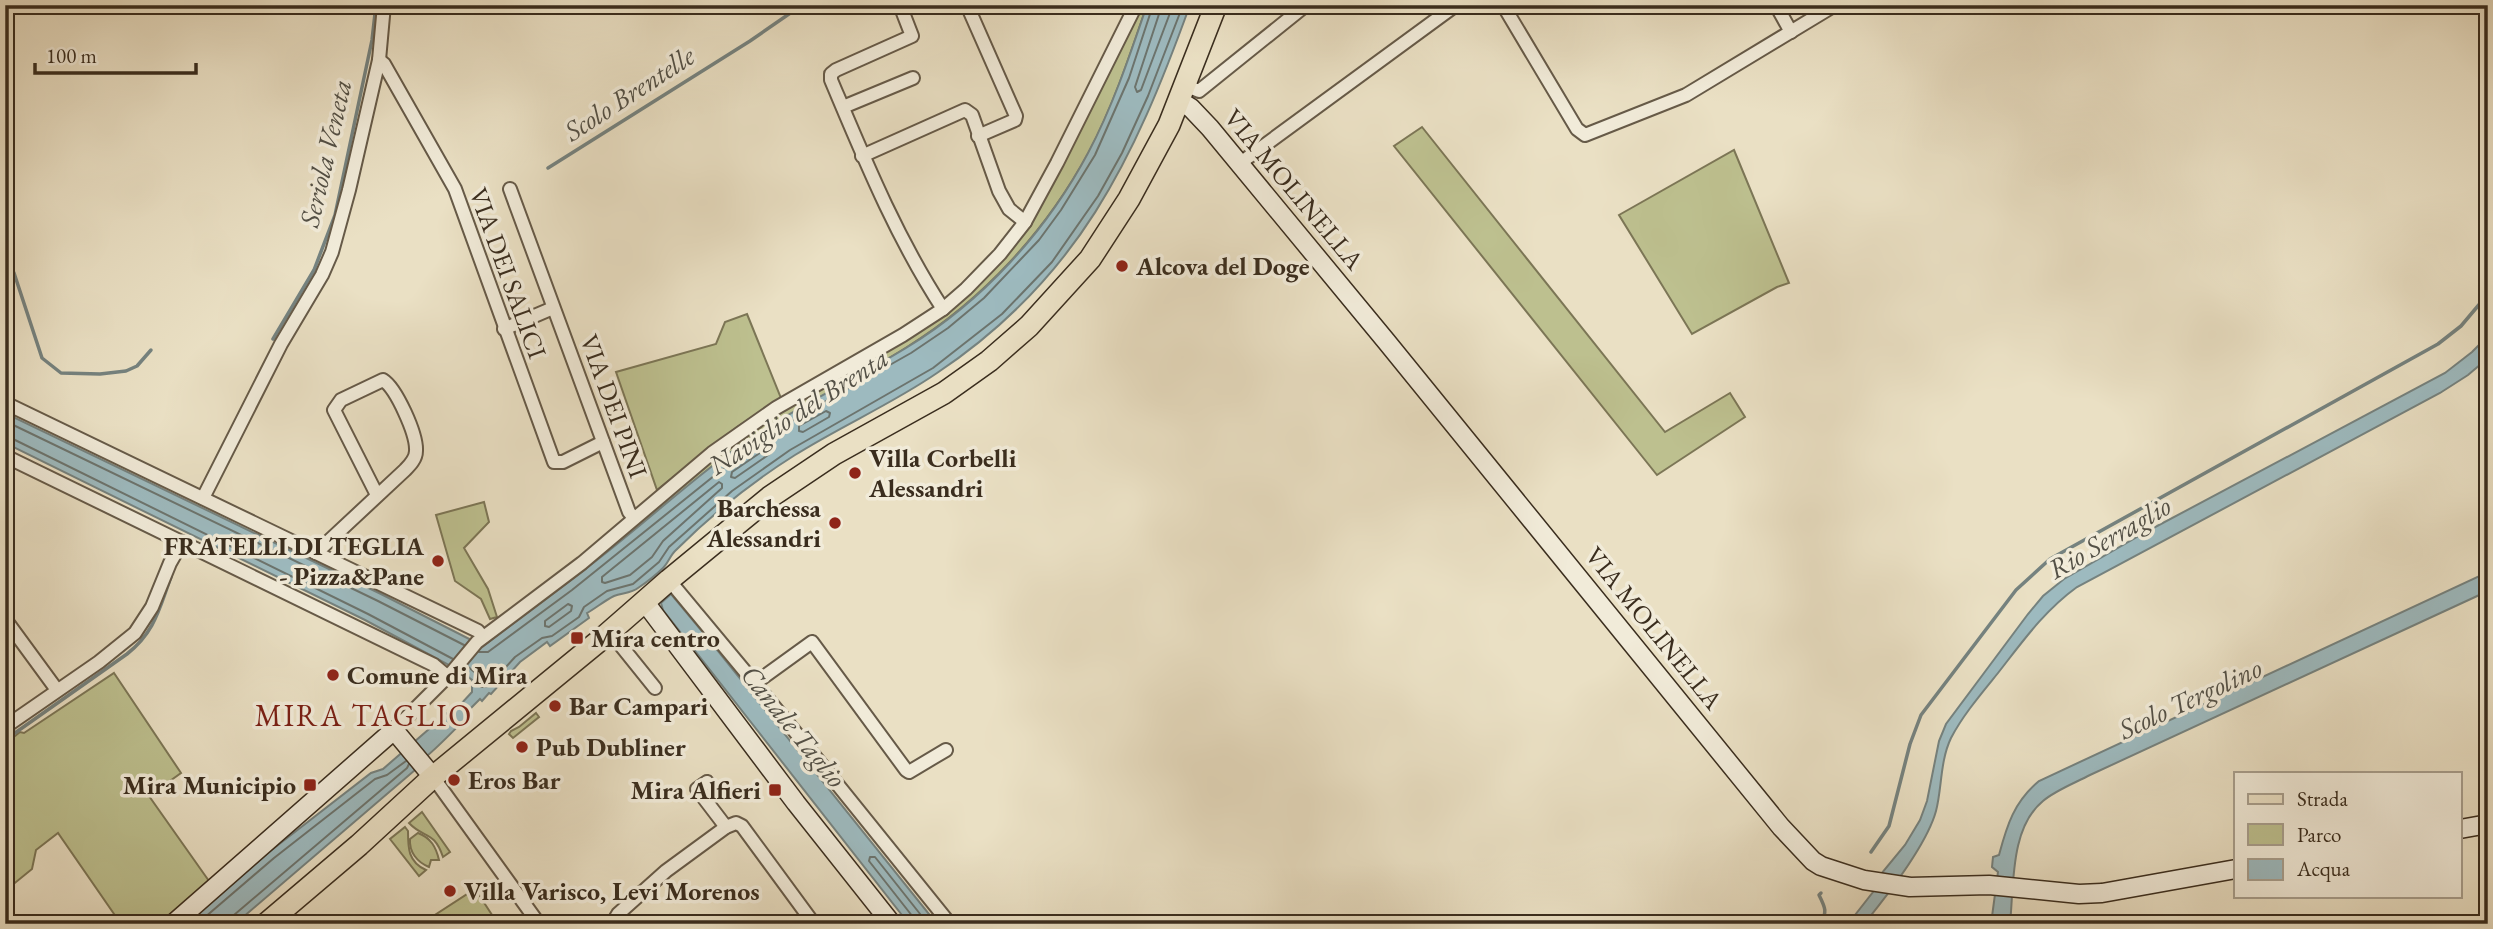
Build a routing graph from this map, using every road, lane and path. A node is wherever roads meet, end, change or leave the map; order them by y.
1 (384, 5) edge
2 (900, 5) edge
3 (967, 5) edge
4 (1136, 5) edge
5 (1216, 5) edge
6 (1306, 5) edge
7 (1456, 5) edge
8 (1503, 5) edge
9 (1776, 5) edge
10 (1830, 8) dead end
11 (1791, 32) junction
12 (379, 60) junction
13 (913, 78) dead end
14 (1188, 96) junction
15 (842, 107) junction
16 (978, 135) junction
17 (862, 156) junction
18 (1239, 164) junction
19 (510, 189) dead end
20 (1025, 222) junction
21 (554, 308) junction
22 (943, 309) junction
23 (504, 329) junction
24 (5, 403) edge
25 (603, 442) junction
26 (5, 456) edge
27 (377, 495) junction
28 (203, 498) junction
29 (634, 518) junction
30 (182, 542) junction
31 (316, 553) junction
32 (667, 581) junction
33 (647, 599) junction
34 (6, 622) edge
35 (610, 632) junction
36 (480, 639) junction
37 (451, 672) junction
38 (754, 684) junction
39 (654, 688) dead end
40 (57, 690) junction
41 (5, 727) edge
42 (400, 736) junction
43 (946, 750) dead end
44 (427, 770) junction
45 (706, 782) dead end
46 (2488, 824) edge
47 (726, 827) junction
48 (2462, 829) edge
49 (2234, 869) edge
50 (269, 923) edge
51 (891, 923) edge
52 (173, 924) edge
53 (539, 924) edge
54 (612, 924) edge
55 (814, 924) edge
56 (950, 924) edge

1 - 12 street
2 - 15 street
3 - 16 street
4 - 20 street
5 - 14 main road
6 - 14 street
7 - 18 street
8 - 11 street
9 - 11 street
10 - 11 street
12 - 23 street, VIA DEI SALICI
12 - 28 street
13 - 15 street
14 - 18 street, VIA MOLINELLA
14 - 32 main road
15 - 17 street
16 - 17 street
16 - 20 street
17 - 22 street
18 - 49 street, VIA MOLINELLA
19 - 21 street, VIA DEI PINI
20 - 22 street
21 - 23 street, VIA DEI PINI
21 - 25 street, VIA DEI PINI
22 - 29 street
23 - 25 street, VIA DEI SALICI
24 - 28 street
25 - 29 street, VIA DEI PINI
26 - 30 street
27 - 27 street
27 - 31 street
28 - 31 street
29 - 36 street
30 - 37 street
30 - 40 street
31 - 36 street
32 - 33 main road
32 - 38 street
33 - 35 main road
33 - 51 street
34 - 40 street
35 - 39 street
35 - 44 main road
36 - 37 street
37 - 42 street
38 - 43 street
38 - 56 street
40 - 41 street
42 - 44 street
42 - 52 street
44 - 50 main road
44 - 53 street
45 - 47 street
46 - 48 street
47 - 54 street
47 - 55 street

